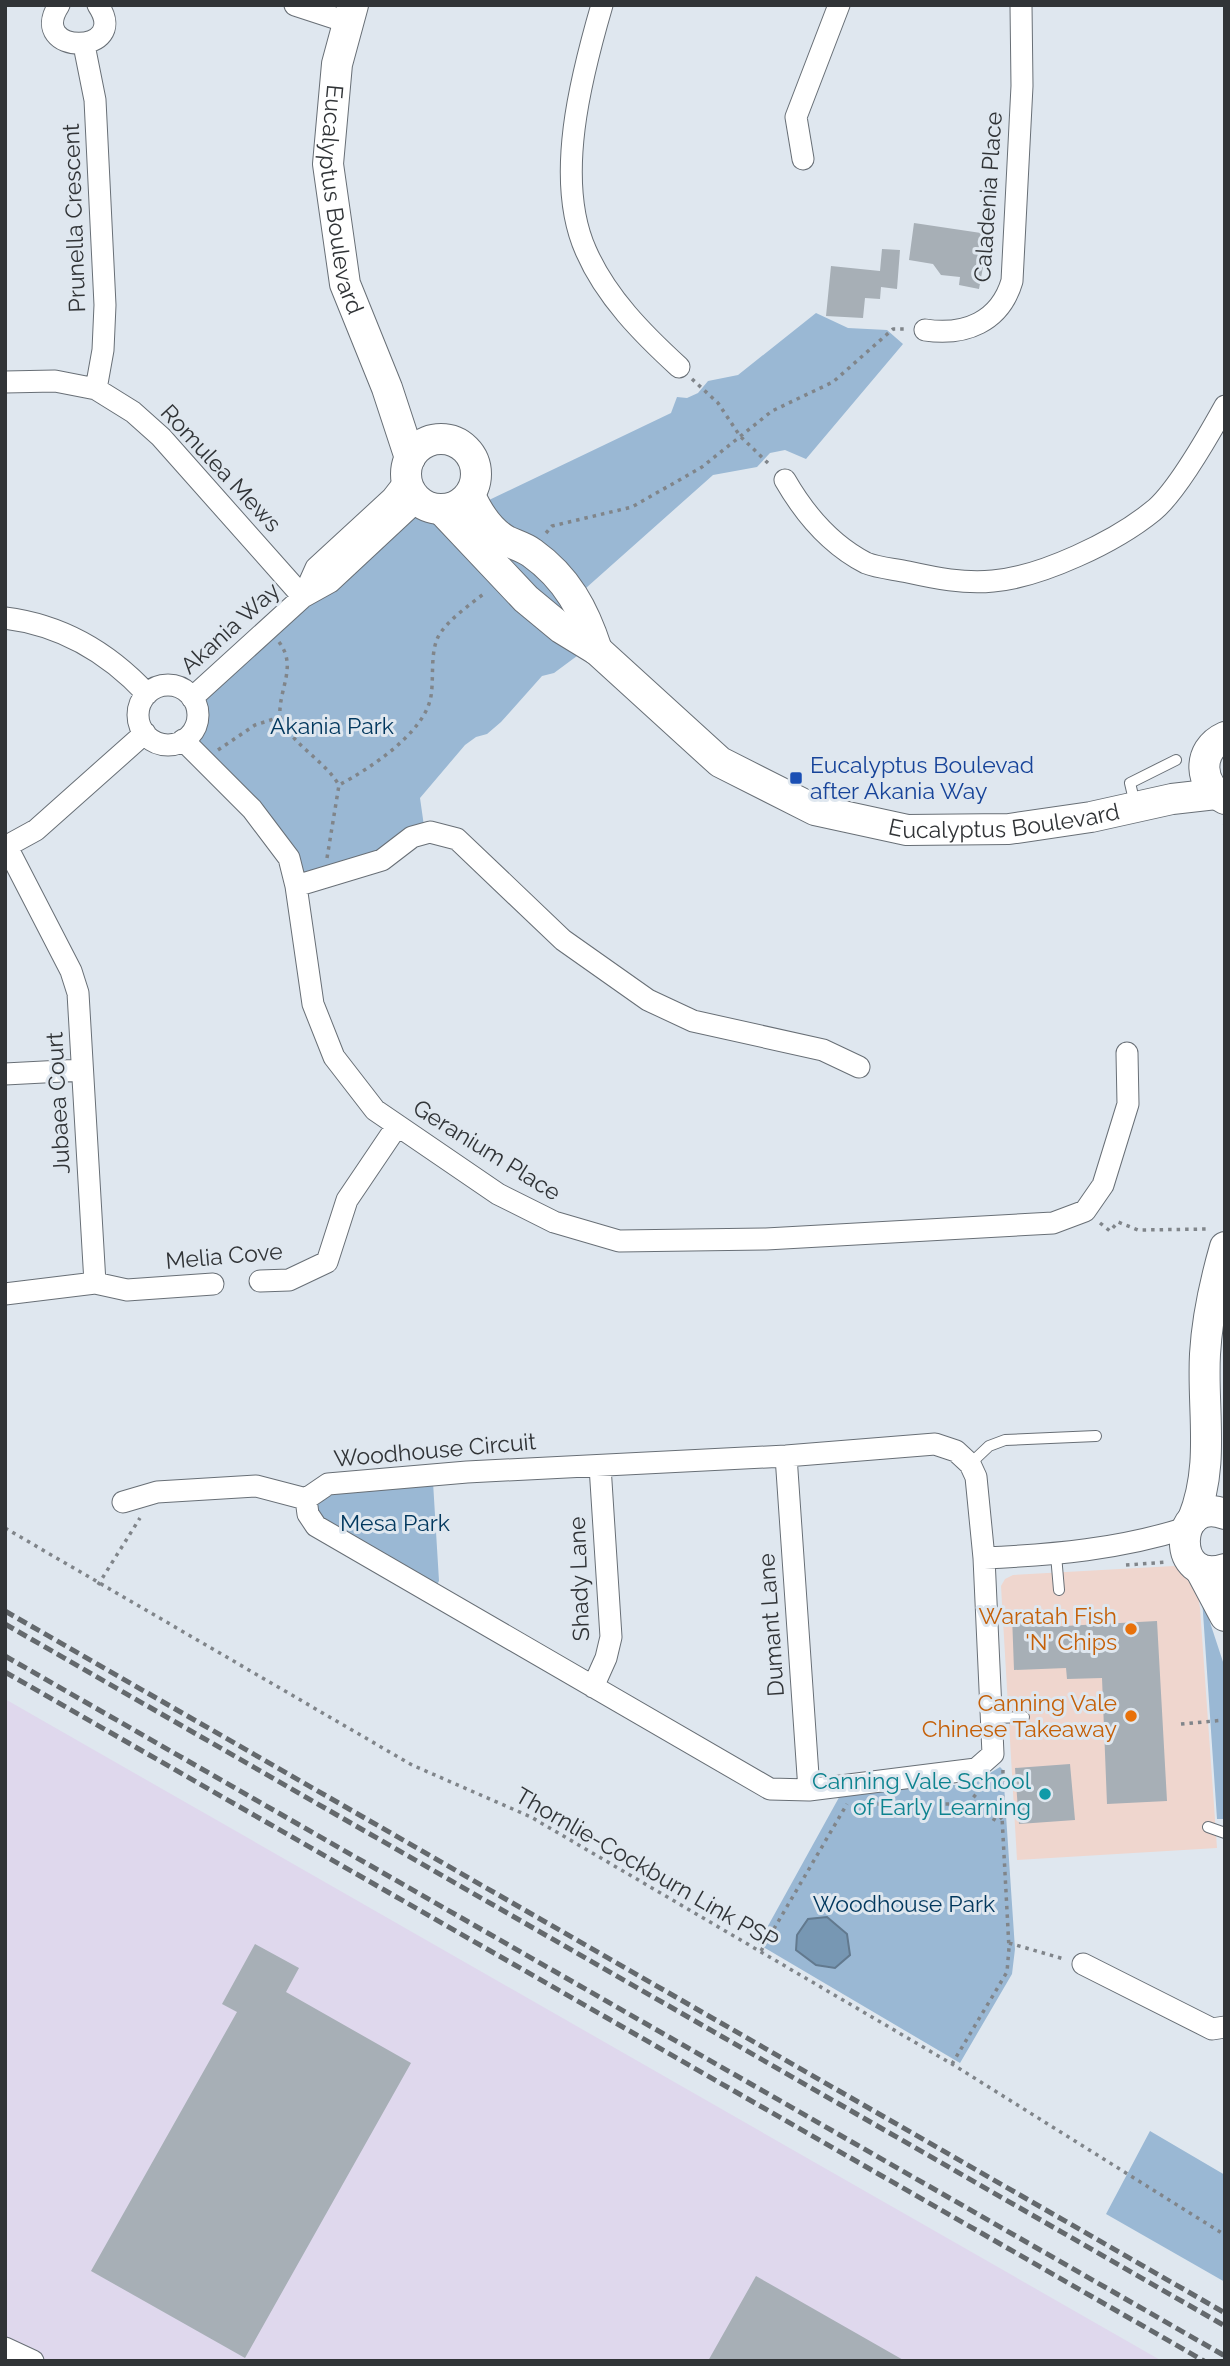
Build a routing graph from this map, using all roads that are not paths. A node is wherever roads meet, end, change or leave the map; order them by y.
1 (58, 5) edge
2 (98, 5) edge
3 (295, 5) edge
4 (602, 5) edge
5 (839, 5) edge
6 (1021, 5) edge
7 (350, 14) edge
8 (84, 45) junction
9 (803, 159) dead end
10 (925, 330) dead end
11 (680, 367) road end
12 (5, 382) edge
13 (387, 388) junction
14 (96, 389) junction
15 (1225, 406) edge
16 (438, 439) junction
17 (785, 480) road end
18 (419, 487) junction
19 (470, 495) junction
20 (303, 597) junction
21 (5, 618) edge
22 (597, 650) junction
23 (147, 694) junction
24 (192, 698) junction
25 (145, 733) junction
26 (1225, 737) edge
27 (183, 740) junction
28 (1190, 764) junction
29 (1172, 799) junction
30 (1136, 807) junction
31 (1223, 808) edge
32 (6, 847) edge
33 (296, 886) junction
34 (1127, 1053) dead end
35 (859, 1067) dead end
36 (82, 1070) junction
37 (5, 1074) edge
38 (397, 1126) junction
39 (1221, 1240) edge
40 (260, 1281) dead end
41 (95, 1283) junction
42 (214, 1284) dead end
43 (5, 1294) edge
44 (1096, 1436) dead end
45 (1208, 1450) junction
46 (786, 1456) junction
47 (970, 1464) junction
48 (600, 1465) junction
49 (306, 1499) junction
50 (123, 1502) dead end
51 (1225, 1506) edge
52 (1225, 1514) edge
53 (1190, 1524) junction
54 (1130, 1544) junction
55 (1056, 1555) junction
56 (984, 1558) junction
57 (1195, 1564) edge
58 (1059, 1590) dead end
59 (1225, 1616) edge
60 (593, 1687) junction
61 (1024, 1717) dead end
62 (992, 1718) junction
63 (809, 1790) junction
64 (1208, 1827) dead end
65 (1225, 1833) edge
66 (1083, 1964) road end
67 (1225, 2027) edge
68 (5, 2348) edge
69 (33, 2361) edge

1 - 8 street
2 - 8 street
3 - 7 street
4 - 11 street
5 - 9 street
6 - 10 street, Caladenia Place
7 - 13 street, Eucalyptus Boulevard
8 - 14 street, Prunella Crescent
12 - 14 street, Romulea Mews
13 - 16 street, Eucalyptus Boulevard
13 - 18 street, Eucalyptus Boulevard
14 - 20 street, Romulea Mews
15 - 17 street
16 - 18 street
16 - 19 street, Eucalyptus Boulevard
18 - 19 street
18 - 20 street, Akania Way
18 - 22 street, Eucalyptus Boulevard
19 - 22 street, Eucalyptus Boulevard
20 - 24 street, Akania Way
21 - 23 street
22 - 30 street, Eucalyptus Boulevard
23 - 24 street
23 - 25 street
24 - 27 street
25 - 27 street
25 - 32 street
26 - 28 street
27 - 33 street, Geranium Place
28 - 29 street
28 - 30 lane
28 - 31 street, Eucalyptus Boulevard
29 - 30 street, Eucalyptus Boulevard
29 - 31 street, Eucalyptus Boulevard
32 - 36 street, Jubaea Court
33 - 35 street
33 - 38 street, Geranium Place
34 - 38 street, Geranium Place
36 - 37 street
36 - 41 street, Jubaea Court
38 - 40 street, Melia Cove
39 - 45 street
41 - 42 street, Melia Cove
41 - 43 street
44 - 47 lane
45 - 51 street
45 - 53 street
46 - 47 street, Woodhouse Circuit
46 - 48 street, Woodhouse Circuit
46 - 63 street, Dumant Lane
47 - 56 street
48 - 49 street, Woodhouse Circuit
48 - 60 street, Shady Lane
49 - 50 street
49 - 60 street
52 - 53 street
53 - 54 street
53 - 57 street
54 - 55 street
54 - 57 street
55 - 56 street
55 - 58 lane
56 - 62 street
57 - 59 street
60 - 63 street
61 - 62 lane
62 - 63 street
64 - 65 lane
66 - 67 street
68 - 69 street

